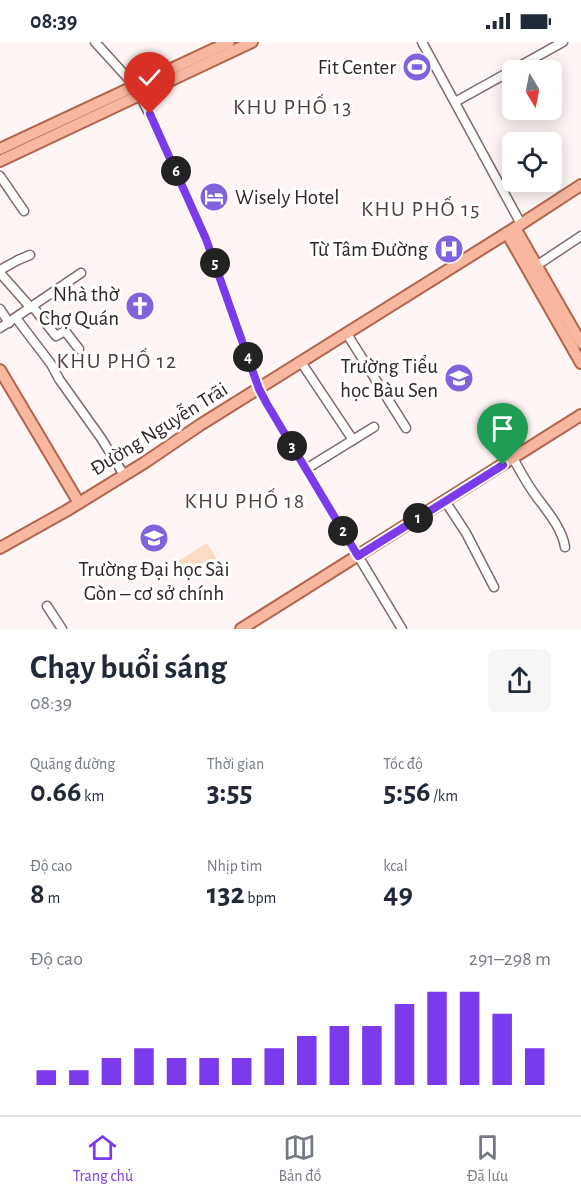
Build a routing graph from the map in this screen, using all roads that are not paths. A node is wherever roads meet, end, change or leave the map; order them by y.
1 (95, 42) edge
2 (229, 42) edge
3 (422, 42) edge
4 (563, 42) edge
5 (245, 43) edge
6 (137, 90) junction
7 (455, 102) junction
8 (70, 122) junction
9 (0, 149) edge
10 (0, 161) edge
11 (0, 177) edge
12 (581, 185) edge
13 (24, 211) dead end
14 (514, 228) junction
15 (581, 236) edge
16 (30, 255) dead end
17 (536, 266) junction
18 (0, 272) edge
19 (81, 273) dead end
20 (32, 307) junction
21 (0, 309) edge
22 (12, 320) junction
23 (0, 328) edge
24 (347, 334) junction
25 (581, 343) edge
26 (79, 349) dead end
27 (302, 362) junction
28 (581, 363) edge
29 (0, 370) edge
30 (259, 389) junction
31 (581, 416) edge
32 (374, 427) dead end
33 (406, 428) dead end
34 (353, 440) junction
35 (513, 458) junction
36 (306, 469) junction
37 (124, 475) junction
38 (445, 501) junction
39 (79, 503) junction
40 (565, 546) dead end
41 (0, 548) edge
42 (358, 556) junction
43 (494, 587) dead end
44 (47, 606) dead end
45 (62, 629) edge
46 (241, 629) edge
47 (402, 629) edge

1 - 6 street
2 - 6 main road
3 - 7 street
4 - 7 street
5 - 6 main road
6 - 8 main road
6 - 30 street
7 - 14 street
8 - 9 main road
8 - 10 main road
11 - 13 street
12 - 14 main road, Đường Nguyễn Trãi
14 - 17 main road
14 - 24 main road, Đường Nguyễn Trãi
14 - 28 main road
15 - 17 street
16 - 18 street
17 - 25 main road
18 - 20 street
19 - 20 street
20 - 22 street
20 - 26 street
21 - 22 street
22 - 23 street
22 - 37 street
24 - 27 main road, Đường Nguyễn Trãi
24 - 33 street
27 - 30 main road, Đường Nguyễn Trãi
27 - 34 street
29 - 39 main road
30 - 36 street
30 - 37 main road, Đường Nguyễn Trãi
31 - 35 main road
32 - 34 street
34 - 36 street
35 - 38 main road
35 - 40 street
36 - 42 street
37 - 39 main road, Đường Nguyễn Trãi
38 - 42 main road
38 - 43 street
39 - 41 main road, Đường Nguyễn Trãi
42 - 46 main road
42 - 47 street
44 - 45 street

